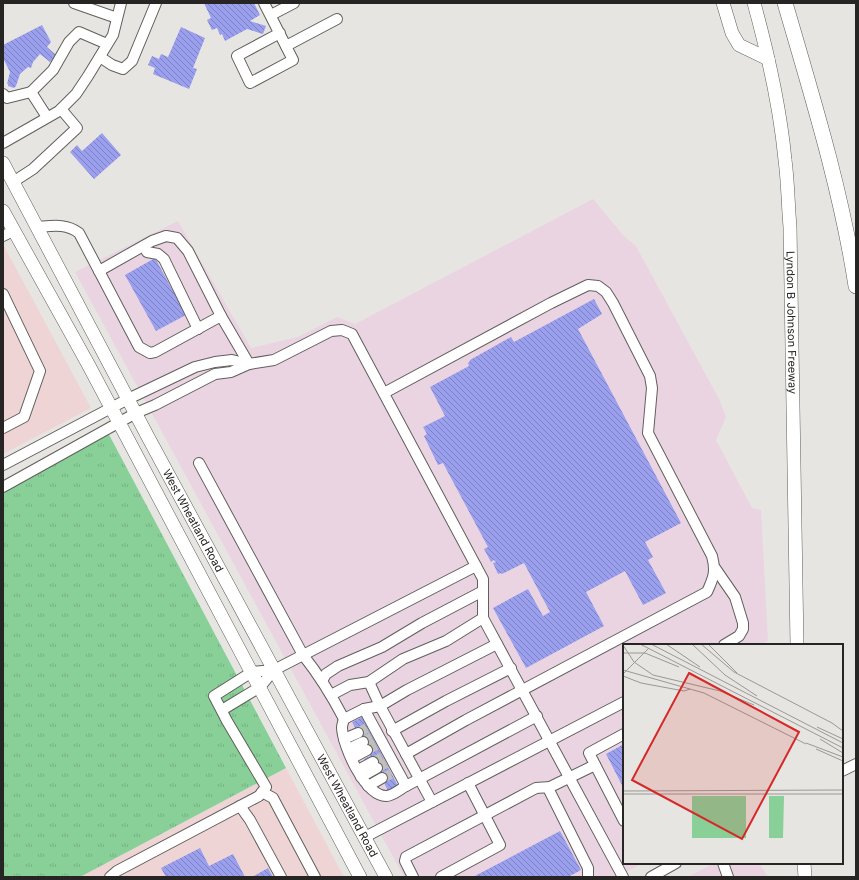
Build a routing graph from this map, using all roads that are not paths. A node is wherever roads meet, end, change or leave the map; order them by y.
1 (121, 3) edge
2 (156, 3) edge
3 (264, 3) edge
4 (294, 3) edge
5 (723, 3) edge
6 (754, 3) edge
7 (785, 3) edge
8 (79, 4) edge
9 (271, 15) junction
10 (117, 18) junction
11 (337, 19) dead end
12 (280, 32) junction
13 (107, 44) junction
14 (286, 46) junction
15 (100, 56) junction
16 (768, 59) junction
17 (31, 92) junction
18 (3, 94) edge
19 (61, 109) junction
20 (47, 117) junction
21 (3, 143) edge
22 (3, 163) edge
23 (13, 182) junction
24 (3, 211) edge
25 (37, 227) junction
26 (8, 234) edge
27 (144, 246) junction
28 (99, 271) junction
29 (856, 286) edge
30 (3, 294) edge
31 (221, 316) junction
32 (198, 329) junction
33 (249, 364) junction
34 (384, 393) junction
35 (128, 400) junction
36 (111, 408) junction
37 (136, 413) junction
38 (119, 422) junction
39 (3, 428) edge
40 (199, 463) dead end
41 (3, 465) edge
42 (3, 486) edge
43 (476, 566) junction
44 (715, 568) junction
45 (483, 591) junction
46 (483, 618) junction
47 (497, 644) junction
48 (726, 644) edge
49 (797, 644) edge
50 (303, 655) junction
51 (511, 668) junction
52 (274, 670) junction
53 (252, 672) junction
54 (322, 682) junction
55 (368, 682) junction
56 (260, 687) junction
57 (522, 690) junction
58 (331, 695) junction
59 (623, 703) edge
60 (380, 706) junction
61 (364, 709) junction
62 (222, 710) junction
63 (536, 716) junction
64 (344, 719) junction
65 (392, 731) junction
66 (623, 734) edge
67 (344, 739) junction
68 (549, 740) junction
69 (350, 754) junction
70 (406, 754) junction
71 (856, 764) edge
72 (375, 765) tunnel mouth
73 (595, 765) junction
74 (843, 770) edge
75 (360, 773) junction
76 (569, 776) junction
77 (382, 778) tunnel mouth
78 (420, 779) junction
79 (468, 783) junction
80 (368, 786) junction
81 (406, 786) junction
82 (550, 787) junction
83 (262, 792) junction
84 (432, 802) junction
85 (240, 806) junction
86 (484, 816) junction
87 (623, 819) edge
88 (364, 837) junction
89 (674, 864) edge
90 (723, 864) edge
91 (804, 864) edge
92 (110, 877) edge
93 (281, 877) edge
94 (315, 877) edge
95 (360, 877) edge
96 (386, 877) edge
97 (413, 877) edge
98 (442, 877) edge
99 (588, 877) edge
100 (623, 877) edge
101 (651, 877) edge
102 (728, 877) edge
103 (805, 877) edge

1 - 10 street
2 - 15 street
3 - 9 street
4 - 9 street
5 - 16 main road
6 - 16 main road, Lyndon B Johnson Freeway
7 - 29 highway
8 - 10 street
9 - 12 street
10 - 13 street
11 - 14 street
12 - 14 street
12 - 14 street
13 - 15 street
13 - 17 street
15 - 19 street
16 - 49 main road, Lyndon B Johnson Freeway
17 - 18 street
17 - 20 street
19 - 20 street
19 - 23 street
20 - 21 street
22 - 23 main road, West Wheatland Road
23 - 25 main road, West Wheatland Road
24 - 26 main road, West Wheatland Road
25 - 28 street
25 - 35 main road, West Wheatland Road
26 - 36 main road, West Wheatland Road
27 - 28 street
27 - 31 street
27 - 32 street
28 - 32 street
30 - 39 street
31 - 32 street
31 - 33 street
33 - 34 street
33 - 35 street
33 - 37 street
34 - 43 street
34 - 44 street
35 - 36 street
35 - 37 main road, West Wheatland Road
36 - 38 main road, West Wheatland Road
36 - 41 street
37 - 38 street
37 - 52 main road, West Wheatland Road
38 - 42 street
38 - 53 main road, West Wheatland Road
40 - 50 street
43 - 45 street
43 - 50 street
44 - 48 street
44 - 57 street
45 - 46 street
45 - 54 street
46 - 47 street
46 - 55 street
47 - 51 street
47 - 60 street
50 - 52 street
50 - 54 street
51 - 57 street
51 - 65 street
52 - 53 street
52 - 56 street
52 - 88 main road, West Wheatland Road
53 - 56 main road, West Wheatland Road
53 - 62 street
54 - 58 street
55 - 58 street
55 - 60 street
56 - 62 street
56 - 95 main road, West Wheatland Road
57 - 63 street
57 - 70 street
58 - 64 street
59 - 68 street
60 - 61 street
60 - 65 street
61 - 64 street
61 - 81 street
62 - 83 street
63 - 68 street
63 - 78 street
64 - 67 street
65 - 70 street
66 - 73 street
67 - 69 street
67 - 69 street
68 - 76 street
68 - 79 street
69 - 75 street
70 - 78 street
71 - 74 street
72 - 75 street
73 - 76 street
73 - 87 street
75 - 80 street
76 - 82 street
76 - 100 street
77 - 80 street
78 - 81 street
78 - 84 street
79 - 84 street
79 - 86 street
80 - 81 street
82 - 86 street
82 - 99 street
83 - 85 street
83 - 94 street
84 - 88 street
85 - 92 street
85 - 93 street
86 - 97 street
86 - 98 street
88 - 96 main road, West Wheatland Road
89 - 101 street
90 - 102 street
91 - 103 main road

